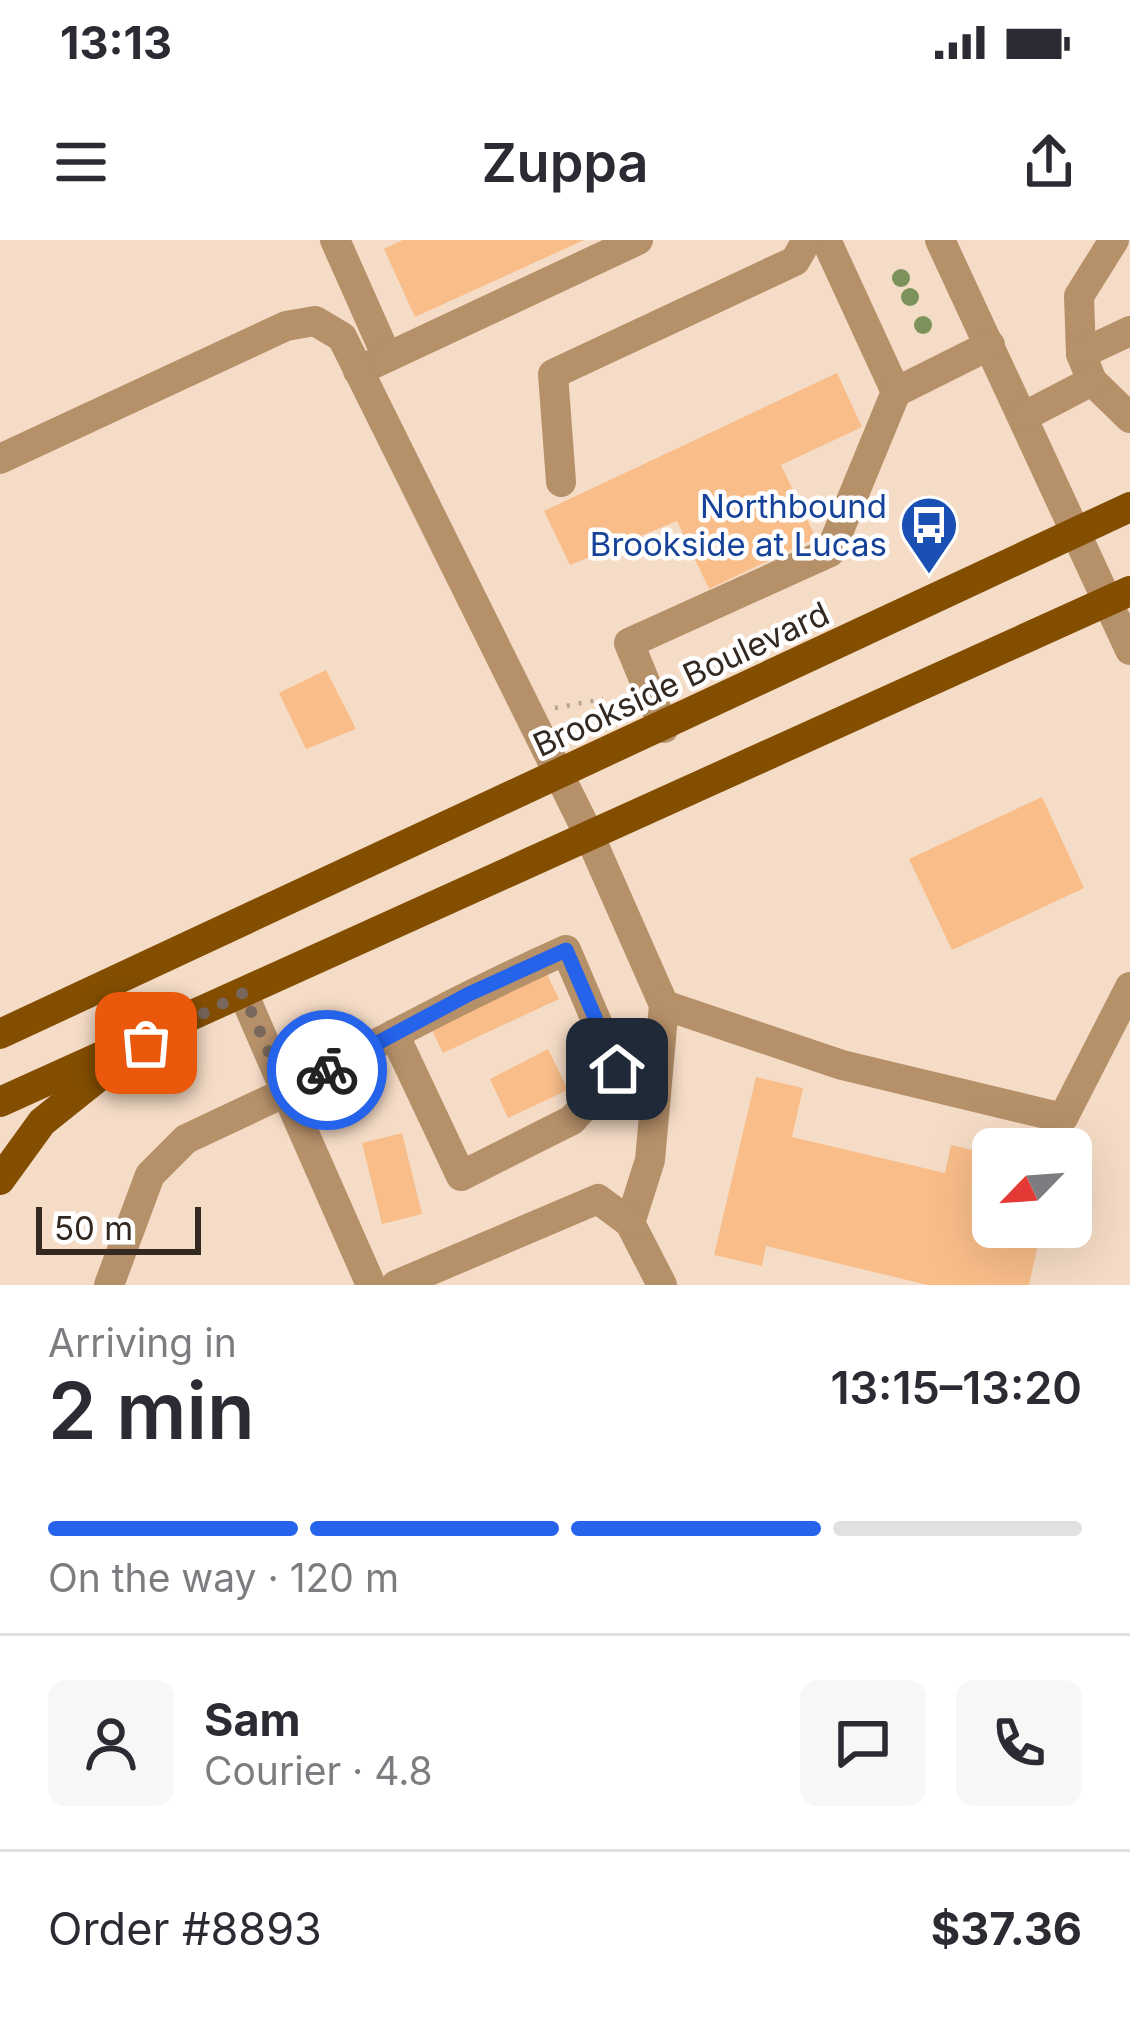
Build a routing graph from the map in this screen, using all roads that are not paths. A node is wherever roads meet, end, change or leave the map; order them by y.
1 (335, 240) edge
2 (638, 240) edge
3 (807, 240) edge
4 (826, 240) edge
5 (940, 240) edge
6 (1114, 240) edge
7 (1130, 331) edge
8 (990, 345) junction
9 (387, 357) junction
10 (1086, 368) junction
11 (358, 371) junction
12 (896, 392) junction
13 (1126, 410) edge
14 (1024, 417) junction
15 (0, 459) edge
16 (561, 482) dead end
17 (1130, 507) edge
18 (1078, 532) junction
19 (1119, 596) edge
20 (1130, 650) edge
21 (664, 728) junction
22 (556, 776) junction
23 (590, 837) junction
24 (1130, 987) edge
25 (243, 993) junction
26 (64, 1005) junction
27 (664, 1005) junction
28 (0, 1012) edge
29 (177, 1022) junction
30 (0, 1034) edge
31 (394, 1034) junction
32 (286, 1091) junction
33 (0, 1102) edge
34 (0, 1180) edge
35 (630, 1223) junction
36 (109, 1285) edge
37 (371, 1285) edge
38 (396, 1285) edge
39 (662, 1285) edge

1 - 9 street
2 - 9 street
3 - 16 street
4 - 12 street
5 - 8 street
6 - 10 street
7 - 10 street
8 - 12 street
8 - 14 street
9 - 11 street
10 - 13 street
10 - 14 street
11 - 15 street
11 - 22 street
12 - 21 street
14 - 18 street
17 - 18 main road, Brookside Boulevard
18 - 19 street
18 - 21 main road, Brookside Boulevard
19 - 20 street
19 - 23 main road
21 - 22 main road, Brookside Boulevard
22 - 23 street
22 - 26 main road, Brookside Boulevard
23 - 25 main road
23 - 27 street
24 - 27 street
25 - 29 main road
25 - 32 street
26 - 28 main road
26 - 30 main road, Brookside Boulevard
27 - 35 street
29 - 33 main road
29 - 34 main road
31 - 31 street
31 - 32 street
32 - 36 street
32 - 37 street
35 - 38 street
35 - 39 street

